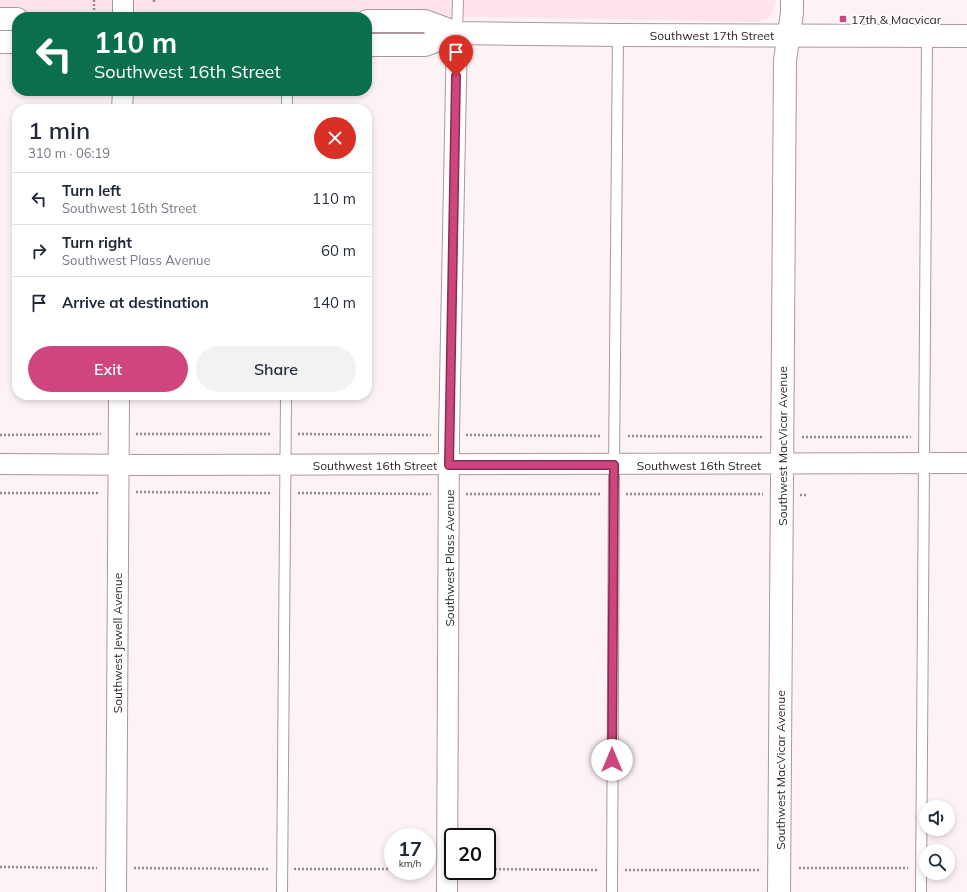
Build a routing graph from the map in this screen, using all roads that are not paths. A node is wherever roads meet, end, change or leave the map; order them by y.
1 (123, 0) edge
2 (458, 0) edge
3 (792, 0) edge
4 (123, 12) edge
5 (0, 19) edge
6 (12, 19) edge
7 (372, 21) edge
8 (457, 33) junction
9 (618, 35) junction
10 (789, 36) junction
11 (927, 36) junction
12 (967, 36) edge
13 (0, 42) edge
14 (12, 42) edge
15 (372, 45) edge
16 (119, 400) edge
17 (286, 400) edge
18 (967, 463) edge
19 (0, 464) edge
20 (118, 464) junction
21 (285, 464) junction
22 (924, 464) junction
23 (449, 465) junction
24 (614, 465) junction
25 (782, 465) junction
26 (116, 892) edge
27 (282, 892) edge
28 (447, 892) edge
29 (612, 892) edge
30 (779, 892) edge
31 (921, 892) edge

1 - 4 street
2 - 8 lane
3 - 10 street, Southwest MacVicar Avenue
5 - 6 street
7 - 8 street, Southwest 17th Street
8 - 9 street, Southwest 17th Street
8 - 15 street, Southwest 17th Street
8 - 23 street, Southwest Plass Avenue
9 - 10 street, Southwest 17th Street
9 - 24 lane
10 - 11 street, Southwest 17th Street
10 - 25 street, Southwest MacVicar Avenue
11 - 12 street, Southwest 17th Street
11 - 22 lane
13 - 14 street
16 - 20 street, Southwest Jewell Avenue
17 - 21 lane
18 - 22 street, Southwest 16th Street
19 - 20 street, Southwest 16th Street
20 - 21 street, Southwest 16th Street
20 - 26 street, Southwest Jewell Avenue
21 - 23 street, Southwest 16th Street
21 - 27 lane
22 - 25 street, Southwest 16th Street
22 - 31 lane
23 - 24 street, Southwest 16th Street
23 - 28 street, Southwest Plass Avenue
24 - 25 street, Southwest 16th Street
24 - 29 lane
25 - 30 street, Southwest MacVicar Avenue

